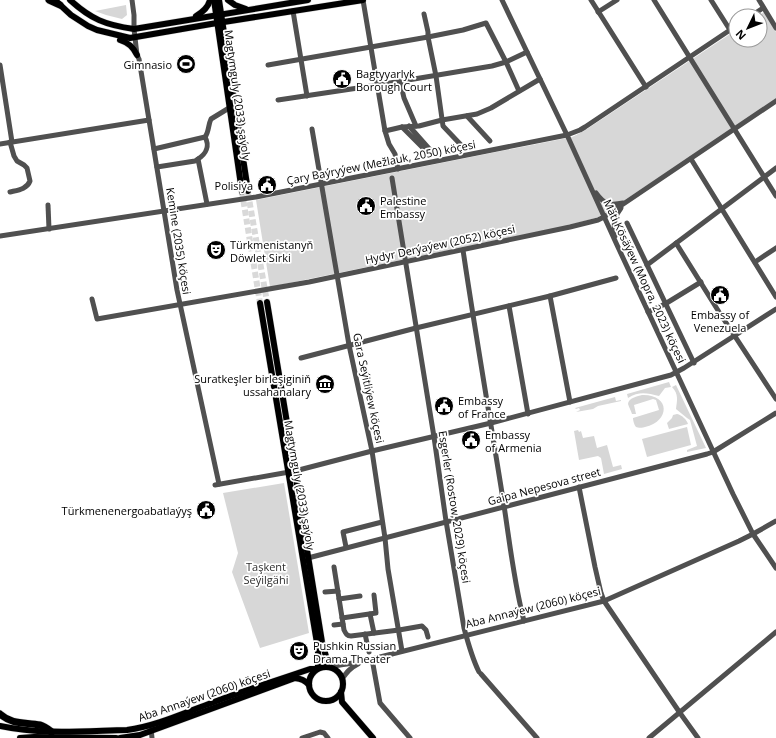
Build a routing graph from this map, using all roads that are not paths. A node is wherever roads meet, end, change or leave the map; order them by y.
1 (49, 0) edge
2 (70, 0) edge
3 (132, 0) edge
4 (210, 0) edge
5 (214, 0) edge
6 (219, 0) edge
7 (228, 0) edge
8 (308, 0) edge
9 (363, 0) edge
10 (502, 0) edge
11 (591, 0) edge
12 (617, 0) edge
13 (654, 0) edge
14 (711, 0) edge
15 (759, 0) edge
16 (58, 3) edge
17 (763, 8) edge
18 (248, 10) junction
19 (293, 12) junction
20 (598, 12) junction
21 (219, 14) junction
22 (424, 14) dead end
23 (768, 16) edge
24 (188, 20) junction
25 (220, 23) junction
26 (728, 27) edge
27 (776, 28) edge
28 (134, 29) junction
29 (97, 30) junction
30 (728, 31) edge
31 (428, 37) junction
32 (135, 38) junction
33 (371, 47) junction
34 (528, 52) junction
35 (137, 55) junction
36 (689, 57) junction
37 (301, 60) junction
38 (506, 62) junction
39 (0, 65) edge
40 (268, 65) dead end
41 (436, 76) junction
42 (540, 79) junction
43 (400, 81) junction
44 (378, 85) junction
45 (646, 87) junction
46 (519, 91) junction
47 (307, 96) junction
48 (278, 100) dead end
49 (776, 101) edge
50 (229, 108) junction
51 (467, 116) junction
52 (149, 120) junction
53 (442, 120) junction
54 (408, 126) junction
55 (416, 126) junction
56 (402, 127) junction
57 (312, 129) dead end
58 (734, 129) junction
59 (384, 131) junction
60 (567, 135) junction
61 (205, 137) junction
62 (490, 140) dead end
63 (11, 142) junction
64 (0, 144) edge
65 (462, 146) dead end
66 (154, 149) junction
67 (691, 159) junction
68 (198, 160) junction
69 (157, 167) junction
70 (776, 168) edge
71 (398, 169) junction
72 (764, 176) junction
73 (392, 178) dead end
74 (321, 184) junction
75 (590, 184) junction
76 (10, 192) dead end
77 (776, 196) edge
78 (627, 201) junction
79 (207, 204) junction
80 (48, 205) dead end
81 (722, 208) junction
82 (164, 211) junction
83 (604, 217) junction
84 (627, 223) dead end
85 (49, 229) junction
86 (0, 236) edge
87 (676, 243) junction
88 (617, 245) junction
89 (776, 248) edge
90 (463, 250) junction
91 (406, 262) junction
92 (755, 262) junction
93 (647, 265) junction
94 (337, 276) junction
95 (616, 278) dead end
96 (701, 282) junction
97 (550, 296) junction
98 (776, 297) edge
99 (92, 299) dead end
100 (267, 302) tunnel mouth
101 (260, 303) tunnel mouth
102 (665, 304) junction
103 (180, 305) junction
104 (508, 306) junction
105 (776, 310) edge
106 (648, 312) junction
107 (473, 315) junction
108 (416, 328) junction
109 (735, 336) junction
110 (349, 345) junction
111 (301, 358) dead end
112 (694, 362) junction
113 (677, 373) junction
114 (776, 399) edge
115 (570, 402) junction
116 (776, 413) edge
117 (528, 414) junction
118 (491, 423) junction
119 (434, 437) junction
120 (372, 451) junction
121 (713, 452) junction
122 (292, 472) junction
123 (578, 487) junction
124 (504, 507) junction
125 (776, 521) edge
126 (382, 522) junction
127 (446, 522) junction
128 (753, 534) junction
129 (385, 538) junction
130 (346, 547) junction
131 (308, 558) junction
132 (334, 567) dead end
133 (776, 568) edge
134 (338, 591) junction
135 (325, 592) dead end
136 (374, 595) dead end
137 (360, 596) dead end
138 (339, 599) junction
139 (604, 601) junction
140 (370, 614) junction
141 (342, 618) junction
142 (524, 621) junction
143 (343, 624) junction
144 (334, 625) dead end
145 (399, 630) junction
146 (776, 632) edge
147 (374, 633) junction
148 (365, 634) junction
149 (466, 635) junction
150 (428, 637) dead end
151 (402, 651) junction
152 (369, 652) dead end
153 (372, 659) junction
154 (360, 662) junction
155 (330, 667) junction
156 (317, 669) junction
157 (342, 679) junction
158 (309, 685) junction
159 (341, 692) junction
160 (331, 700) junction
161 (680, 713) junction
162 (0, 714) edge
163 (0, 726) edge
164 (151, 728) junction
165 (53, 736) edge
166 (20, 738) edge
167 (116, 738) edge
168 (120, 738) edge
169 (152, 738) edge
170 (302, 738) edge
171 (328, 738) edge
172 (368, 738) edge
173 (373, 738) edge
174 (410, 738) edge
175 (537, 738) edge
176 (649, 738) edge
177 (698, 738) edge

1 - 16 highway
2 - 28 main road
3 - 28 street, Kemine (2035) köçesi
4 - 24 main road
5 - 21 main road, Magtymguly (2033) şaýoly
6 - 21 main road, Magtymguly (2033) şaýoly
7 - 18 main road
8 - 18 main road
9 - 19 main road
9 - 33 street
10 - 34 street, Mäti Kösäýew (Mopra, 2023) köçesi
11 - 20 street
12 - 20 street
13 - 36 street
14 - 26 street
15 - 17 street
16 - 29 main road
18 - 21 main road
19 - 25 main road
19 - 37 street
20 - 45 street
21 - 24 main road
21 - 25 main road, Magtymguly (2033) şaýoly
22 - 31 street
23 - 27 street
24 - 28 main road
25 - 32 main road
25 - 50 main road, Magtymguly (2033) şaýoly
25 - 50 main road, Magtymguly (2033) şaýoly
28 - 32 street, Kemine (2035) köçesi
29 - 32 main road
29 - 35 main road
30 - 36 street, Çary Baýryýew (Mežlauk, 2050) köçesi
31 - 33 street
31 - 38 street
31 - 41 street
32 - 35 street, Kemine (2035) köçesi
33 - 37 street
33 - 44 street
34 - 38 street
34 - 42 street, Mäti Kösäýew (Mopra, 2023) köçesi
35 - 52 street, Kemine (2035) köçesi
36 - 45 street, Çary Baýryýew (Mežlauk, 2050) köçesi
36 - 58 street
37 - 40 street
37 - 47 street
38 - 41 street
38 - 46 street
39 - 63 street
41 - 43 street
41 - 53 street
42 - 46 street
42 - 60 street, Mäti Kösäýew (Mopra, 2023) köçesi
43 - 44 street
43 - 55 street
44 - 47 street
44 - 59 street
45 - 60 street, Çary Baýryýew (Mežlauk, 2050) köçesi
46 - 51 street
47 - 48 street
49 - 58 street, Hydyr Derýaýew (2052) köçesi
50 - 61 street
51 - 53 street
51 - 62 street
52 - 63 street
52 - 66 street, Kemine (2035) köçesi
53 - 55 street
53 - 65 street
54 - 55 street
54 - 56 street
54 - 56 street
56 - 59 street
57 - 74 street, Gara Seýitliýew köçesi
58 - 67 street, Hydyr Derýaýew (2052) köçesi
58 - 72 street
59 - 71 street
60 - 71 street, Çary Baýryýew (Mežlauk, 2050) köçesi
60 - 75 street, Mäti Kösäýew (Mopra, 2023) köçesi
61 - 66 street
61 - 68 street
63 - 64 street
63 - 76 street
66 - 69 street, Kemine (2035) köçesi
67 - 78 street, Hydyr Derýaýew (2052) köçesi
67 - 81 street
68 - 69 street
68 - 79 street
69 - 82 street, Kemine (2035) köçesi
70 - 72 street
71 - 74 street, Çary Baýryýew (Mežlauk, 2050) köçesi
72 - 77 street
72 - 81 street
73 - 91 street, Esgerler (Rostow, 2029) köçesi
74 - 79 street, Çary Baýryýew (Mežlauk, 2050) köçesi
74 - 94 street, Gara Seýitliýew köçesi
75 - 78 street
75 - 83 street, Mäti Kösäýew (Mopra, 2023) köçesi
78 - 83 street, Hydyr Derýaýew (2052) köçesi
78 - 88 street
79 - 82 street, Çary Baýryýew (Mežlauk, 2050) köçesi
80 - 85 street
81 - 87 street
81 - 92 street
82 - 85 street, Çary Baýryýew (Mežlauk, 2050) köçesi
82 - 103 street, Kemine (2035) köçesi
83 - 88 street, Mäti Kösäýew (Mopra, 2023) köçesi
83 - 90 street, Hydyr Derýaýew (2052) köçesi
84 - 93 street
85 - 86 street, Çary Baýryýew (Mežlauk, 2050) köçesi
87 - 93 street
87 - 96 street
88 - 106 street, Mäti Kösäýew (Mopra, 2023) köçesi
89 - 92 street
90 - 91 street, Hydyr Derýaýew (2052) köçesi
90 - 107 street
91 - 94 street, Hydyr Derýaýew (2052) köçesi
91 - 108 street, Esgerler (Rostow, 2029) köçesi
92 - 98 street
93 - 102 street
94 - 103 street, Hydyr Derýaýew (2052) köçesi
94 - 110 street, Gara Seýitliýew köçesi
95 - 97 street
96 - 102 street
96 - 109 street
97 - 104 street
97 - 115 street
99 - 103 street, Hydyr Derýaýew (2052) köçesi
100 - 122 main road, Magtymguly (2033) şaýoly
101 - 122 main road, Magtymguly (2033) şaýoly
102 - 106 street
102 - 112 street
103 - 122 street, Kemine (2035) köçesi
104 - 107 street
104 - 117 street
105 - 109 street
106 - 113 street, Mäti Kösäýew (Mopra, 2023) köçesi
107 - 108 street
107 - 118 street
108 - 110 street
108 - 119 street, Esgerler (Rostow, 2029) köçesi
109 - 112 street
109 - 114 street
110 - 111 street
110 - 120 street, Gara Seýitliýew köçesi
112 - 113 street
113 - 115 street
113 - 121 street, Mäti Kösäýew (Mopra, 2023) köçesi
115 - 117 street
116 - 121 street, Gaipa Nepesova street
117 - 118 street
118 - 119 street
118 - 124 street
119 - 120 street
119 - 127 street, Esgerler (Rostow, 2029) köçesi
120 - 122 street
120 - 126 street, Gara Seýitliýew köçesi
121 - 123 street, Gaipa Nepesova street
121 - 128 street, Mäti Kösäýew (Mopra, 2023) köçesi
122 - 131 main road, Magtymguly (2033) şaýoly
122 - 156 main road, Magtymguly (2033) şaýoly
123 - 124 street, Gaipa Nepesova street
123 - 139 street
124 - 127 street, Gaipa Nepesova street
124 - 142 street
125 - 128 street, Aba Annaýew (2060) köçesi
126 - 129 street, Gara Seýitliýew köçesi
126 - 130 street
127 - 129 street, Gaipa Nepesova street
127 - 149 street, Esgerler (Rostow, 2029) köçesi
128 - 133 street, Mäti Kösäýew (Mopra, 2023) köçesi
128 - 139 street, Aba Annaýew (2060) köçesi
129 - 130 street, Gaipa Nepesova street
129 - 145 street, Gara Seýitliýew köçesi
130 - 131 street, Gaipa Nepesova street
131 - 155 main road, Magtymguly (2033) şaýoly
132 - 134 street
134 - 135 street
134 - 138 street
136 - 140 street
137 - 138 street
138 - 141 street
139 - 142 street, Aba Annaýew (2060) köçesi
139 - 161 street
140 - 141 street
140 - 147 street
141 - 143 street
142 - 149 street, Aba Annaýew (2060) köçesi
143 - 144 street
143 - 148 street
145 - 147 street
145 - 150 street
145 - 151 street, Gara Seýitliýew köçesi
146 - 161 street
147 - 148 street
148 - 152 street
149 - 151 street, Aba Annaýew (2060) köçesi
149 - 175 street, Esgerler (Rostow, 2029) köçesi
151 - 153 street, Aba Annaýew (2060) köçesi
153 - 154 street, Aba Annaýew (2060) köçesi
153 - 174 street
154 - 155 street, Aba Annaýew (2060) köçesi
154 - 157 street
155 - 156 main road
155 - 157 main road
156 - 158 main road
156 - 164 main road, Aba Annaýew (2060) köçesi
157 - 159 main road
158 - 160 main road
158 - 164 main road, Aba Annaýew (2060) köçesi
159 - 160 main road
159 - 173 main road
160 - 172 main road
161 - 176 street
161 - 177 street
162 - 165 highway
163 - 165 main road, Aba Annaýew (2060) köçesi
164 - 165 main road, Aba Annaýew (2060) köçesi
164 - 168 main road, Aba Annaýew (2060) köçesi
164 - 169 street
165 - 166 main road, Aba Annaýew (2060) köçesi
165 - 167 main road, Aba Annaýew (2060) köçesi
170 - 171 street

